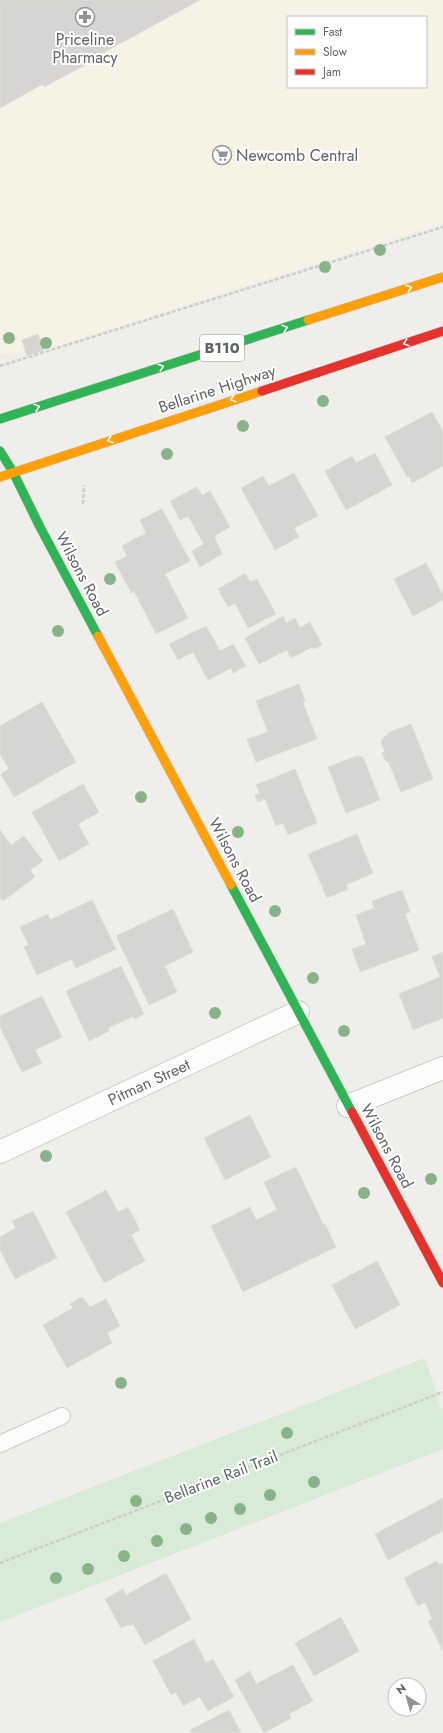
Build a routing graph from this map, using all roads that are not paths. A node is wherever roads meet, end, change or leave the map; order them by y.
1 (443, 277) edge
2 (443, 331) edge
3 (0, 419) edge
4 (0, 451) edge
5 (13, 472) junction
6 (0, 477) edge
7 (298, 1012) junction
8 (443, 1068) edge
9 (348, 1106) junction
10 (0, 1152) edge
11 (443, 1282) edge
12 (62, 1416) dead end
13 (0, 1444) edge

3 -> 1 main road, B110
2 -> 5 main road, Bellarine Highway
4 - 5 main road, Wilsons Road
5 - 6 main road, Bellarine Highway
5 - 7 main road, Wilsons Road
7 - 9 main road, Wilsons Road
7 - 10 street, Pitman Street
8 - 9 street
9 - 11 main road, Wilsons Road
12 - 13 lane

